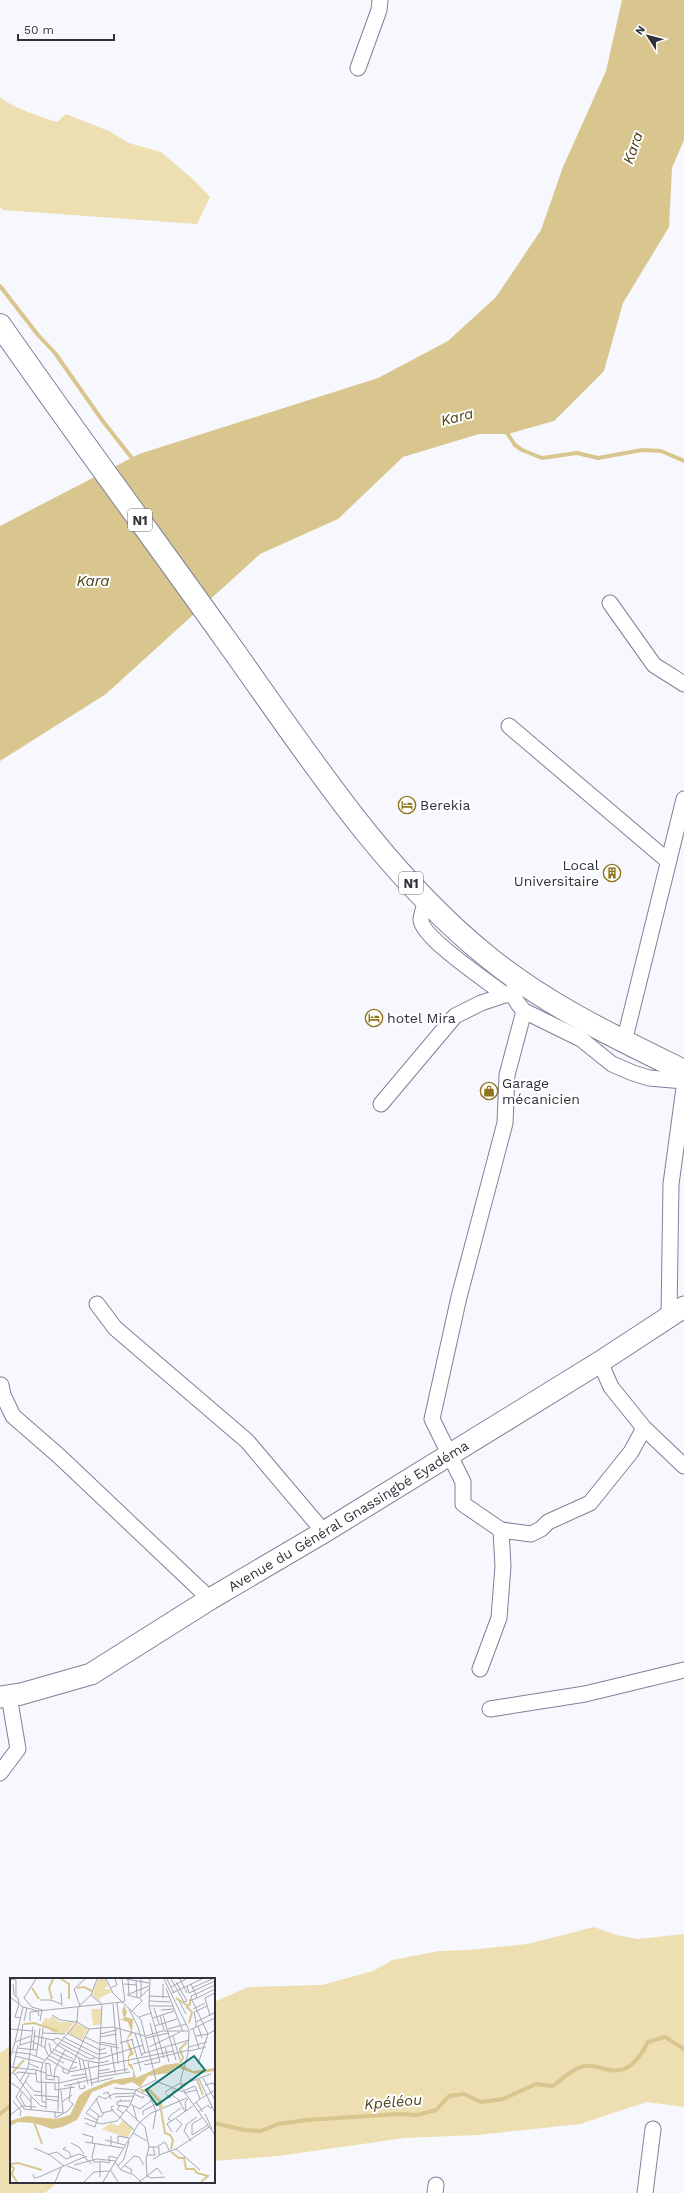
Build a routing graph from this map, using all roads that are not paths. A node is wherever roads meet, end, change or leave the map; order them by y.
1 (380, 0) edge
2 (358, 68) dead end
3 (0, 325) edge
4 (610, 603) dead end
5 (684, 684) edge
6 (509, 726) dead end
7 (684, 799) edge
8 (668, 861) junction
9 (511, 989) junction
10 (524, 1011) junction
11 (624, 1042) junction
12 (684, 1071) edge
13 (684, 1081) edge
14 (684, 1088) edge
15 (381, 1104) dead end
16 (97, 1304) dead end
17 (677, 1311) edge
18 (600, 1362) junction
19 (1, 1385) dead end
20 (644, 1428) junction
21 (449, 1455) junction
22 (684, 1466) edge
23 (501, 1530) junction
24 (324, 1532) junction
25 (210, 1599) junction
26 (480, 1669) dead end
27 (684, 1670) edge
28 (4, 1696) edge
29 (490, 1709) dead end
30 (0, 1773) edge
31 (653, 2129) dead end
32 (645, 2193) edge

1 - 2 street
3 - 9 highway, N1
4 - 5 street
6 - 8 street
7 - 8 street
8 - 11 street
9 - 10 street
9 - 11 highway, N1
9 - 15 street
10 - 13 street
10 - 21 street
11 - 12 highway, N1
14 - 17 street
16 - 24 street
17 - 18 main road, Avenue du Général Gnassingbé Eyadéma
18 - 20 street
18 - 21 main road, Avenue du Général Gnassingbé Eyadéma
19 - 25 street
20 - 22 street
20 - 23 street
21 - 23 street
21 - 24 main road, Avenue du Général Gnassingbé Eyadéma
23 - 26 street
24 - 25 main road, Avenue du Général Gnassingbé Eyadéma
25 - 28 main road, Avenue du Général Gnassingbé Eyadéma
27 - 29 street
28 - 30 street
31 - 32 street

